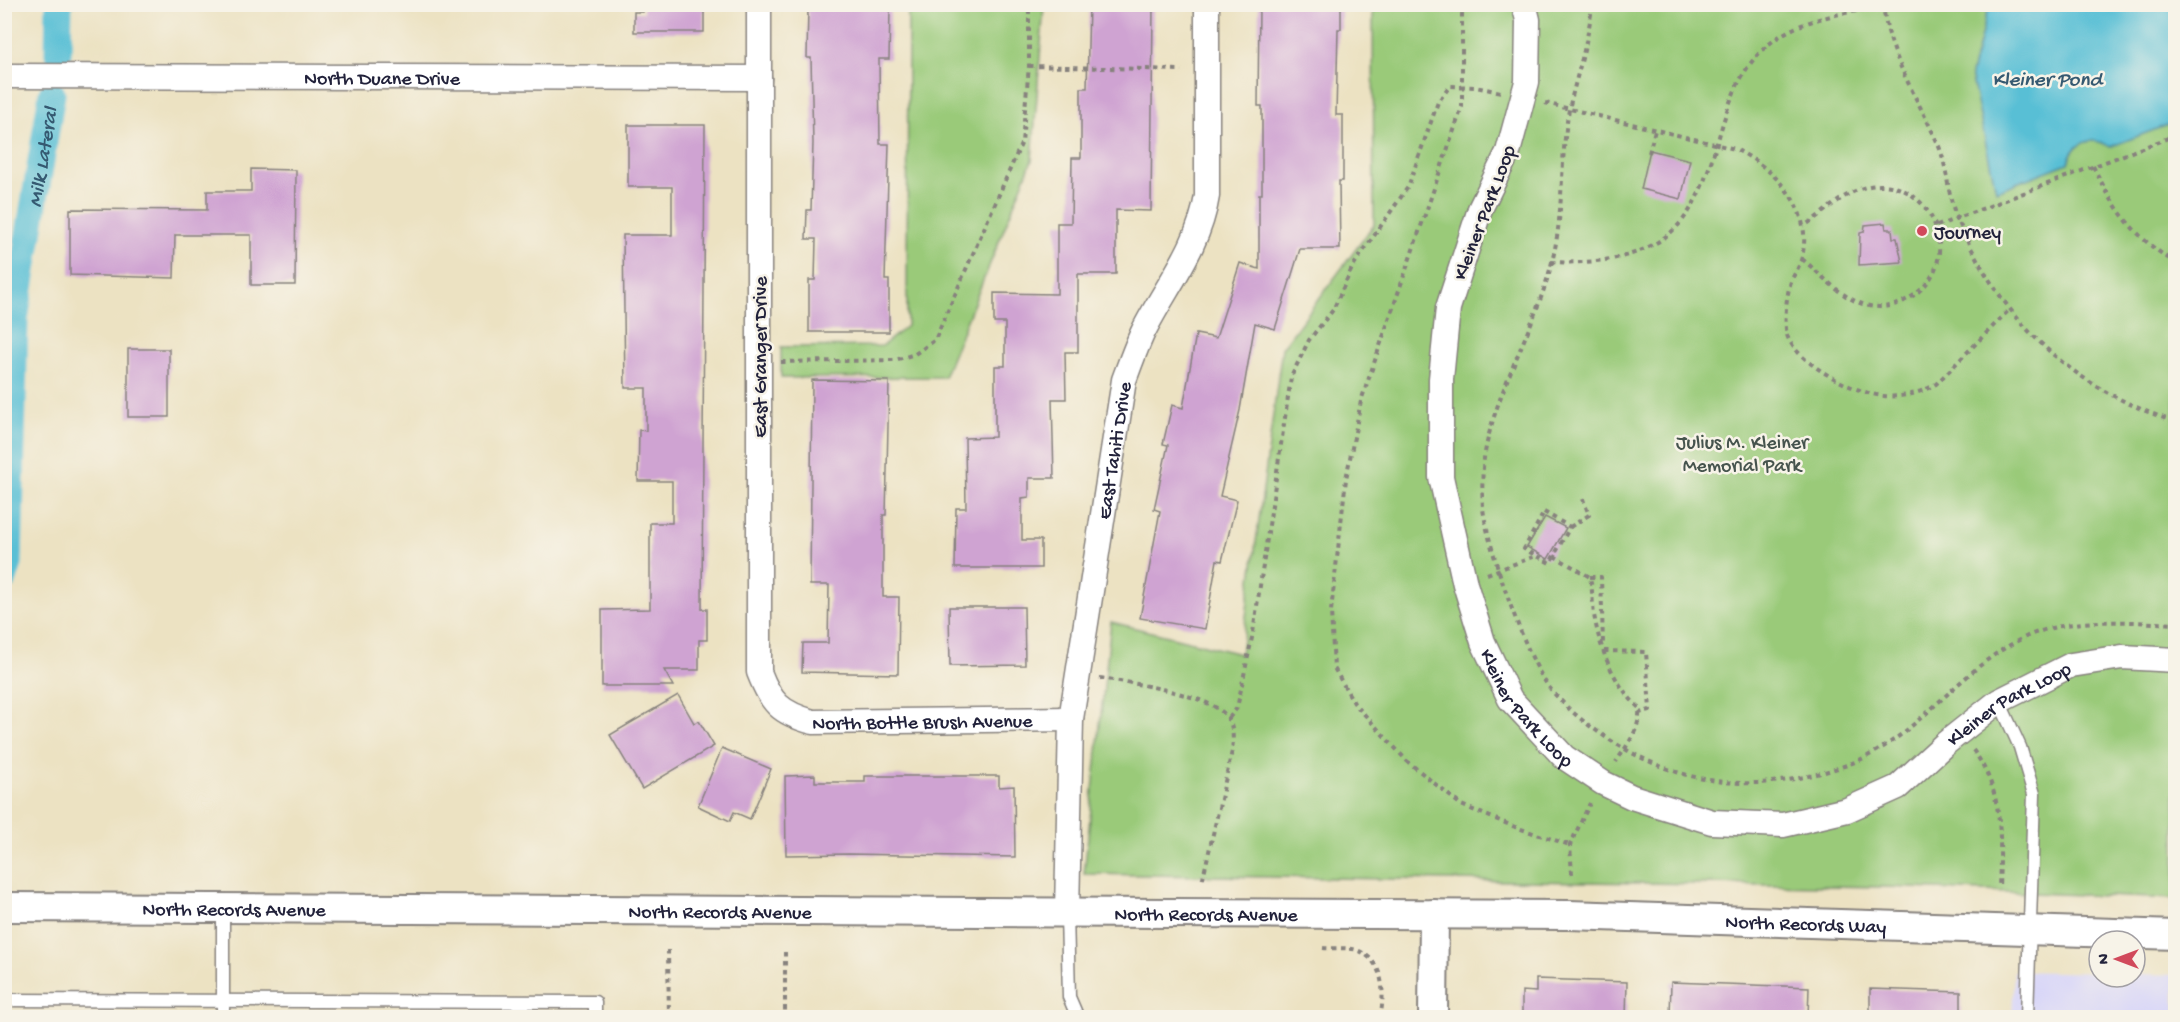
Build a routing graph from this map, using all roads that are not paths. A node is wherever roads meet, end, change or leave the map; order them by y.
1 (759, 4) edge
2 (1207, 4) edge
3 (1524, 4) edge
4 (4, 76) edge
5 (759, 78) junction
6 (2175, 660) edge
7 (1999, 701) junction
8 (776, 706) joint
9 (1071, 719) junction
10 (4, 907) edge
11 (223, 908) junction
12 (1067, 913) junction
13 (1434, 914) junction
14 (2028, 930) junction
15 (2175, 935) edge
16 (4, 1000) edge
17 (223, 1002) junction
18 (223, 1017) edge
19 (595, 1017) edge
20 (1078, 1017) edge
21 (1433, 1017) edge
22 (2027, 1017) edge

1 - 5 street, East Granger Drive
2 - 9 street, East Tahiti Drive
3 - 7 street, Kleiner Park Loop
4 - 5 street, North Duane Drive
5 - 8 street, East Granger Drive
6 - 7 street, Kleiner Park Loop
7 - 14 lane
8 - 9 street, North Bottle Brush Avenue
9 - 12 street, East Tahiti Drive
10 - 11 street, North Records Avenue
11 - 12 street, North Records Avenue
11 - 17 lane
12 - 13 street, North Records Avenue
12 - 20 lane
13 - 14 street, North Records Way
13 - 21 street
14 - 15 street, North Records Way
14 - 22 lane
16 - 17 lane
17 - 18 lane
17 - 19 lane

